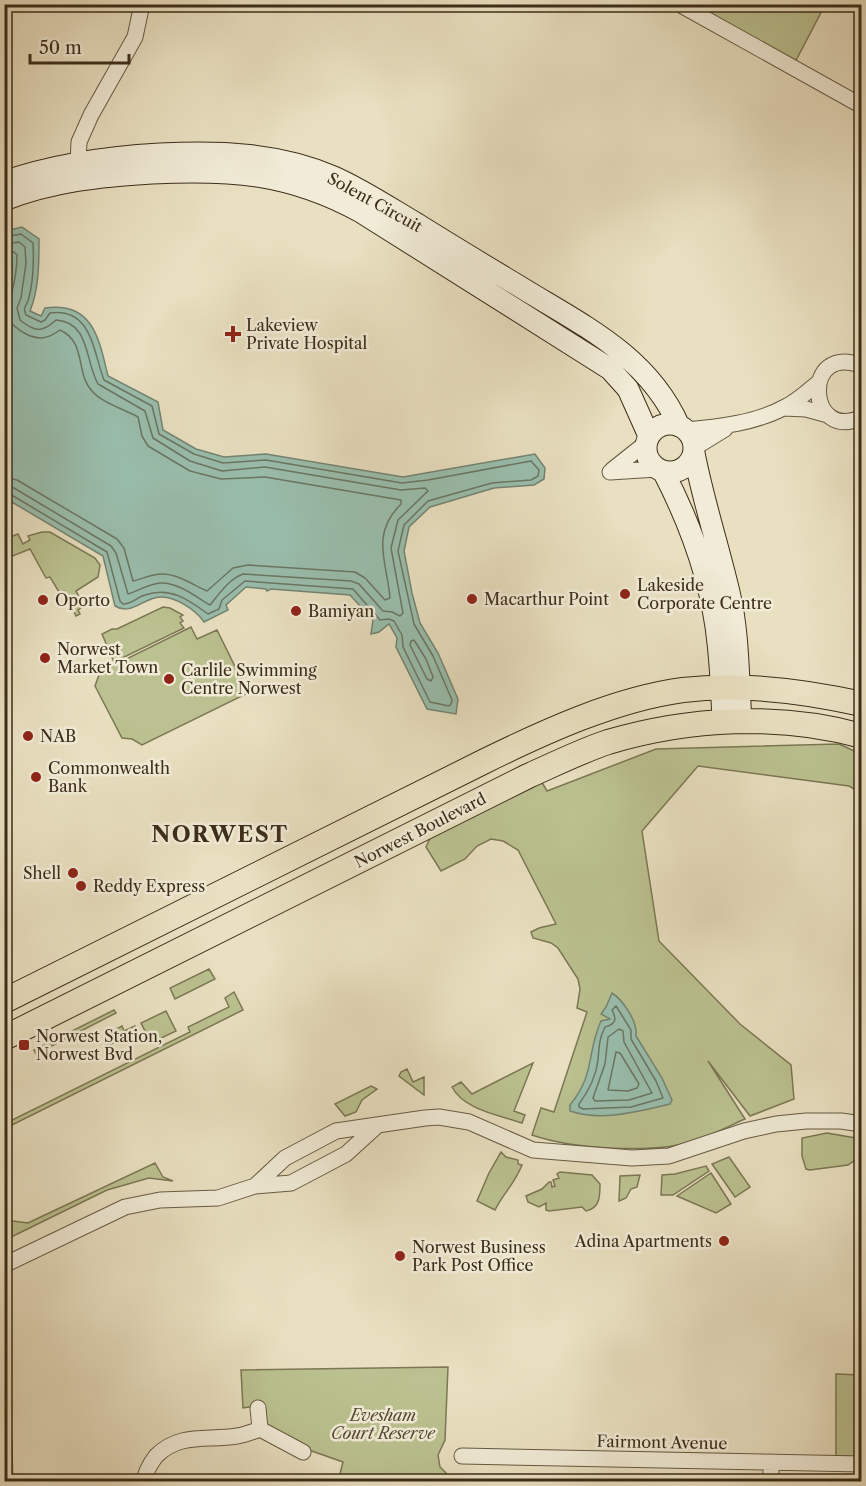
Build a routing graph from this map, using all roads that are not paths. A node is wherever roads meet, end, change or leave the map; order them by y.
1 (142, 4) edge
2 (679, 4) edge
3 (861, 106) edge
4 (78, 162) junction
5 (4, 182) edge
6 (4, 200) edge
7 (861, 366) edge
8 (819, 382) junction
9 (784, 408) junction
10 (828, 415) junction
11 (861, 417) edge
12 (688, 439) junction
13 (648, 440) junction
14 (660, 470) junction
15 (730, 687) junction
16 (861, 704) edge
17 (732, 721) junction
18 (861, 736) edge
19 (4, 1001) edge
20 (4, 1038) edge
21 (861, 1124) edge
22 (378, 1125) junction
23 (255, 1186) junction
24 (4, 1265) edge
25 (258, 1408) dead end
26 (260, 1428) junction
27 (4, 1440) edge
28 (303, 1452) dead end
29 (462, 1456) dead end
30 (771, 1462) junction
31 (861, 1464) edge
32 (5, 1482) edge
33 (144, 1482) edge
34 (771, 1482) edge

1 - 4 street
2 - 3 street
4 - 5 street, Solent Circuit
4 - 12 street, Solent Circuit
6 - 13 street, Solent Circuit
7 - 8 street
8 - 9 street
8 - 10 street
9 - 10 street
9 - 12 street
10 - 11 street
12 - 13 street
12 - 14 street
12 - 15 street, Solent Circuit
13 - 14 street
13 - 14 street
14 - 15 street, Solent Circuit
15 - 16 main road, Norwest Boulevard
15 - 17 street, Solent Circuit
15 - 19 main road, Norwest Boulevard
17 - 18 main road, Norwest Boulevard
17 - 20 main road, Norwest Boulevard
21 - 22 street
22 - 23 street
22 - 23 street
23 - 24 street
25 - 26 street
26 - 28 street
26 - 33 street
27 - 32 street
29 - 30 street, Fairmont Avenue
30 - 31 street, Fairmont Avenue
30 - 34 street

